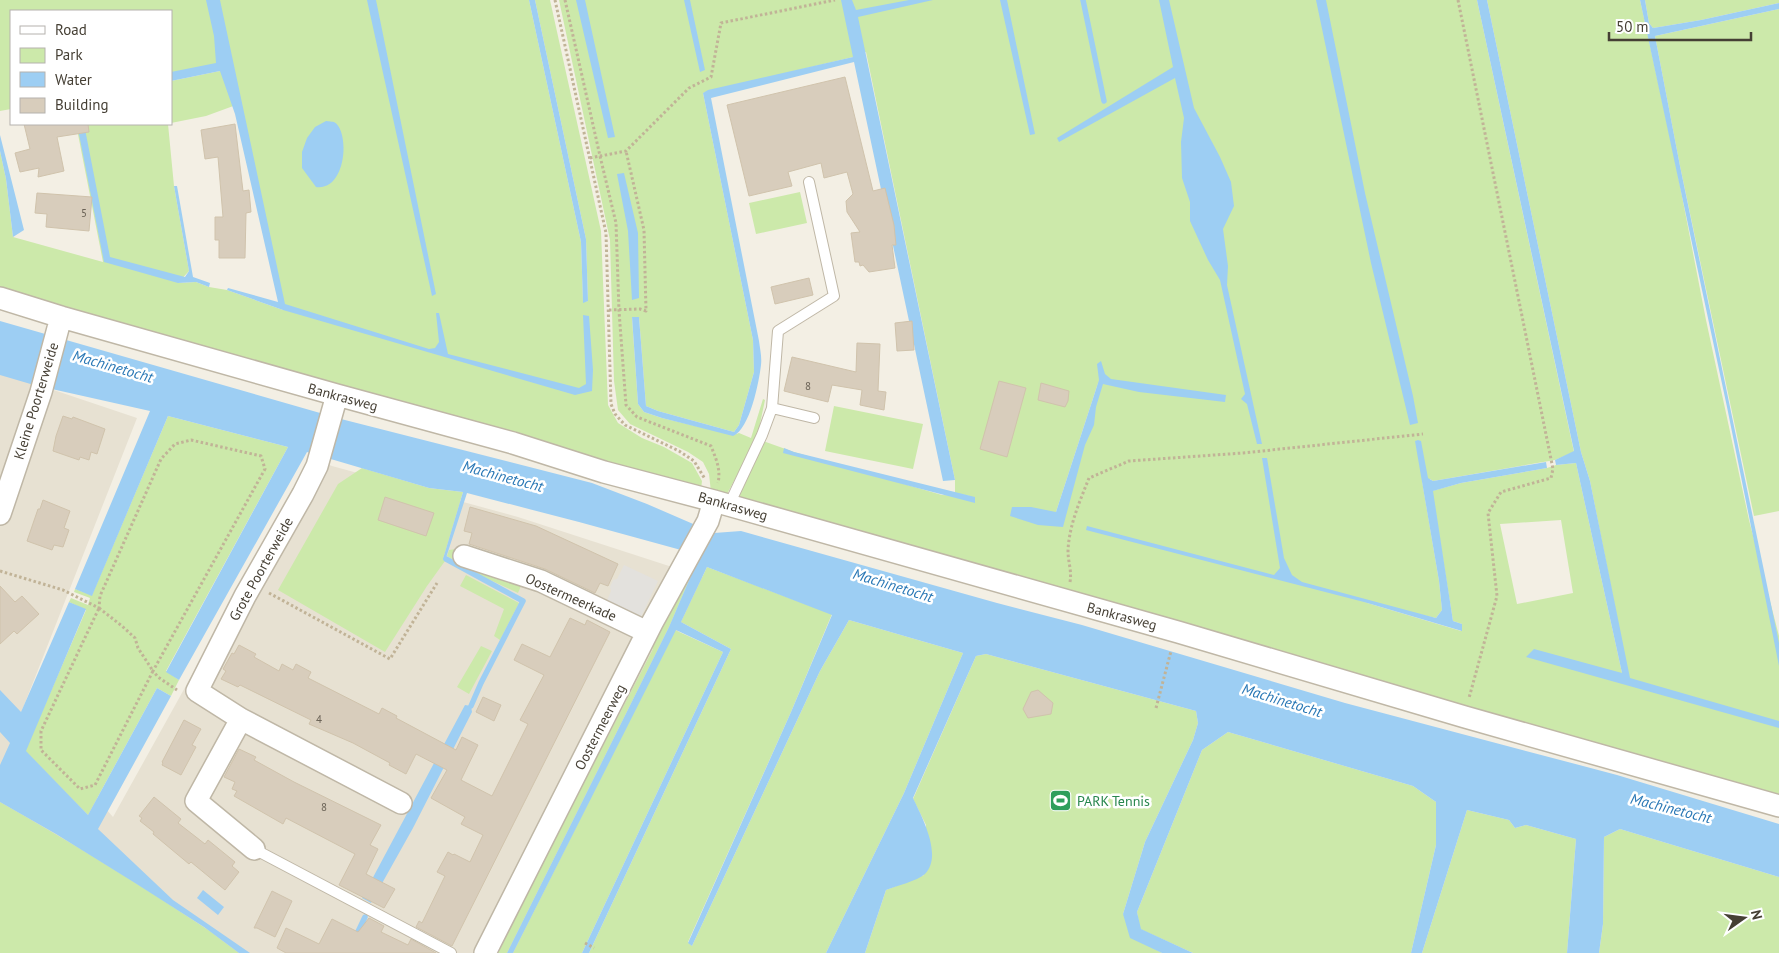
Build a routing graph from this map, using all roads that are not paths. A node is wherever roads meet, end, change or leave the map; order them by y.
1 (810, 182) dead end
2 (0, 298) edge
3 (58, 325) junction
4 (335, 404) junction
5 (772, 408) junction
6 (814, 418) dead end
7 (722, 503) junction
8 (0, 514) edge
9 (464, 556) dead end
10 (648, 632) junction
11 (241, 720) junction
12 (401, 803) dead end
13 (1779, 806) edge
14 (254, 849) joint
15 (451, 953) edge
16 (485, 953) edge

1 - 5 lane
2 - 3 street, Bankrasweg
3 - 4 street, Bankrasweg
3 - 8 street, Kleine Poorterweide
4 - 7 street, Bankrasweg
4 - 11 street, Grote Poorterweide
5 - 6 lane
5 - 7 lane
7 - 10 street, Oostermeerweg
7 - 13 street, Bankrasweg
9 - 10 street, Oostermeerkade
10 - 16 street, Oostermeerweg
11 - 12 street
11 - 14 street
14 - 15 lane

